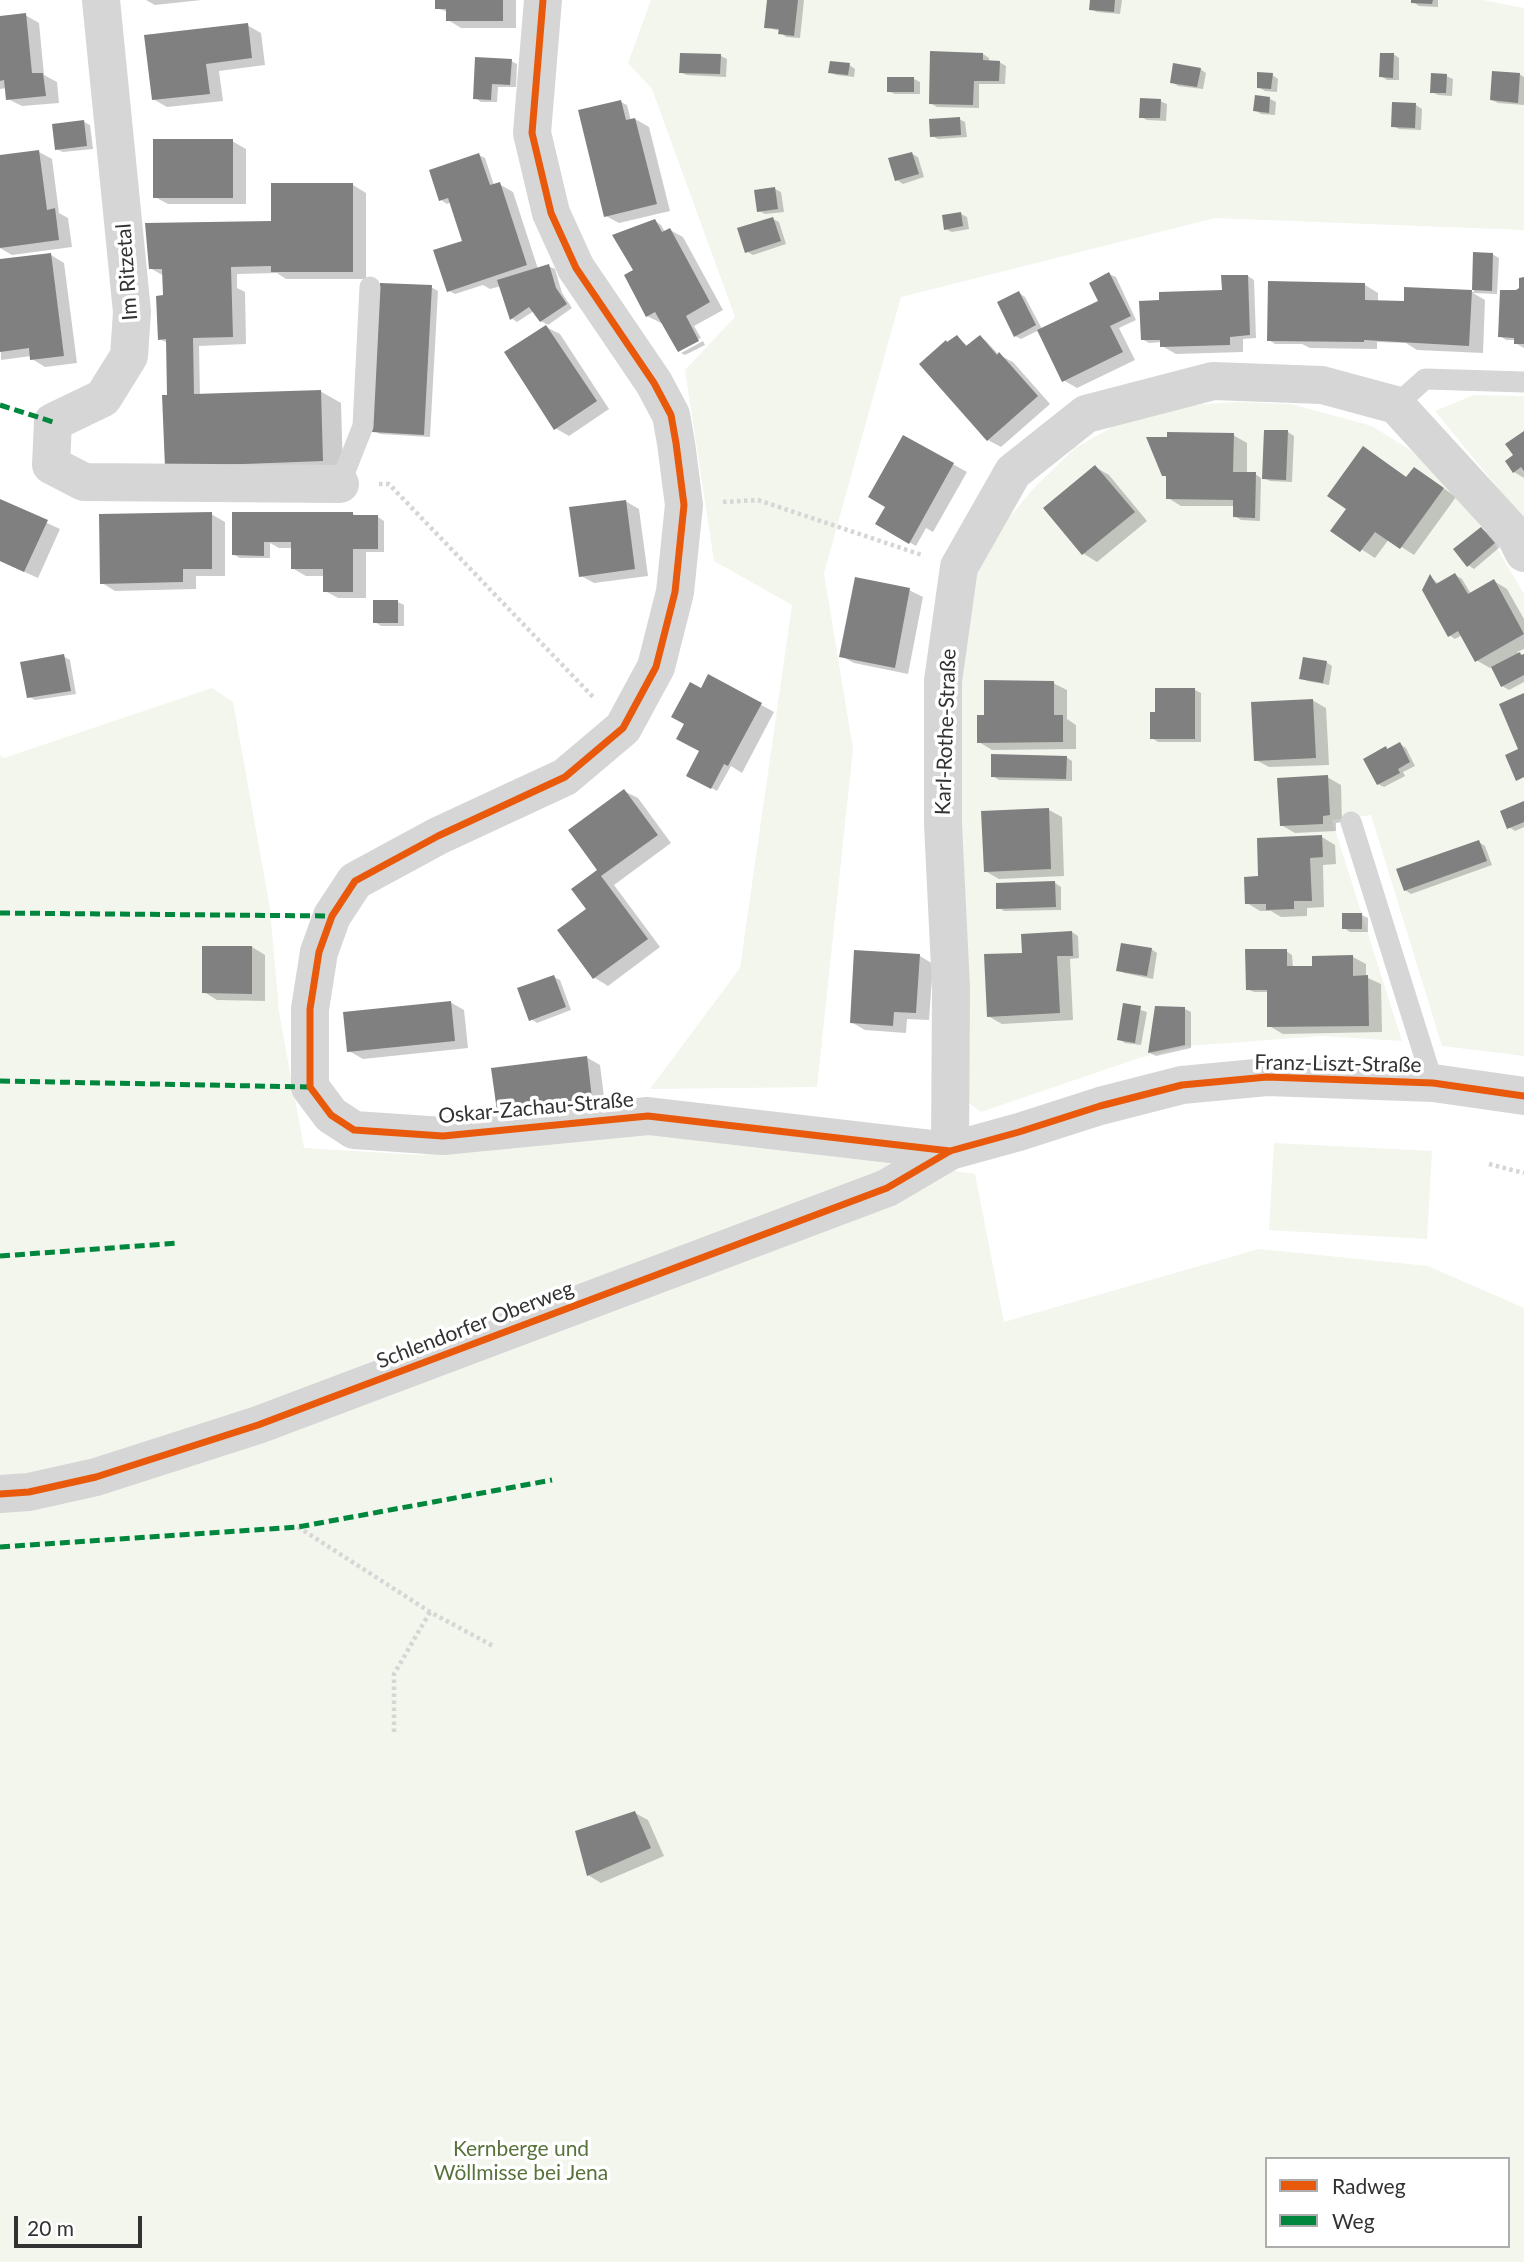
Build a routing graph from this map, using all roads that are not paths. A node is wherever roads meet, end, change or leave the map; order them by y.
1 (101, 0) edge
2 (543, 0) edge
3 (370, 287) dead end
4 (1524, 383) edge
5 (1396, 405) junction
6 (340, 484) joint
7 (1524, 553) edge
8 (1351, 822) dead end
9 (1433, 1083) junction
10 (1524, 1096) edge
11 (950, 1151) junction
12 (0, 1494) edge

1 - 6 street, Im Ritzetal
2 - 11 street, Oskar-Zachau-Straße
3 - 6 lane
4 - 5 lane
5 - 7 street
5 - 11 street, Karl-Rothe-Straße
8 - 9 lane, Franz-Liszt-Straße
9 - 10 street, Franz-Liszt-Straße
9 - 11 street, Franz-Liszt-Straße
11 - 12 street, Schlendorfer Oberweg

